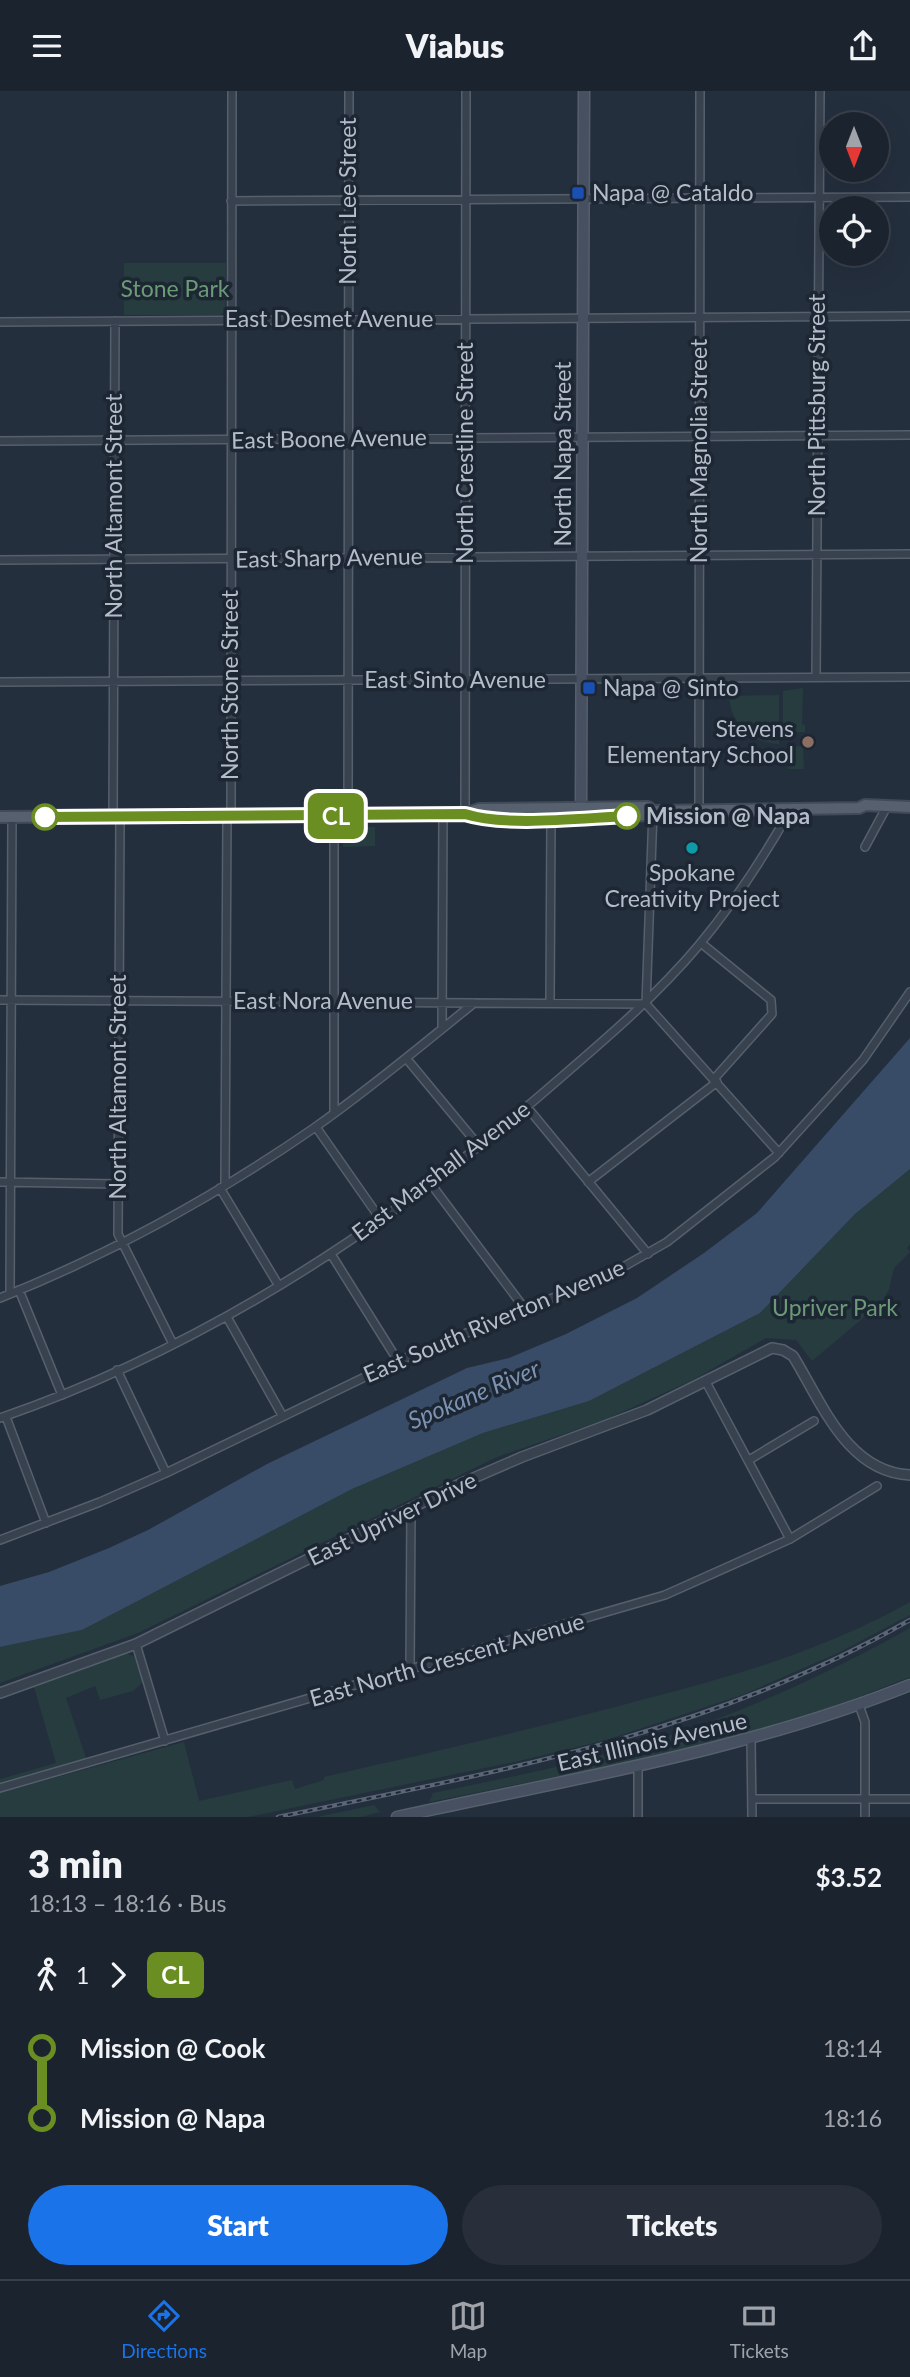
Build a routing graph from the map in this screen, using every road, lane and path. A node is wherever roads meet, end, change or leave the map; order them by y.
1 (232, 91) edge
2 (349, 91) edge
3 (466, 91) edge
4 (584, 91) edge
5 (700, 91) edge
6 (820, 91) edge
7 (910, 197) edge
8 (701, 198) junction
9 (818, 198) junction
10 (584, 199) junction
11 (348, 200) junction
12 (466, 200) junction
13 (232, 201) junction
14 (818, 316) junction
15 (910, 316) edge
16 (700, 318) junction
17 (348, 319) junction
18 (465, 319) junction
19 (583, 319) junction
20 (231, 320) junction
21 (115, 321) junction
22 (0, 322) edge
23 (817, 435) junction
24 (910, 435) edge
25 (699, 436) junction
26 (347, 437) junction
27 (583, 437) junction
28 (466, 438) junction
29 (231, 439) junction
30 (114, 440) junction
31 (0, 441) edge
32 (817, 554) junction
33 (910, 554) edge
34 (699, 555) junction
35 (582, 556) junction
36 (465, 557) junction
37 (348, 558) junction
38 (230, 559) junction
39 (0, 560) edge
40 (114, 560) junction
41 (816, 677) junction
42 (910, 677) edge
43 (699, 678) junction
44 (582, 679) junction
45 (347, 680) junction
46 (465, 680) junction
47 (230, 681) junction
48 (0, 683) edge
49 (113, 683) junction
50 (908, 807) edge
51 (859, 808) junction
52 (792, 809) junction
53 (885, 810) junction
54 (653, 811) junction
55 (699, 811) junction
56 (581, 812) junction
57 (465, 814) junction
58 (443, 815) junction
59 (229, 816) junction
60 (334, 816) junction
61 (348, 816) junction
62 (6, 817) edge
63 (116, 817) junction
64 (551, 818) junction
65 (865, 847) dead end
66 (701, 943) junction
67 (910, 992) edge
68 (0, 1000) edge
69 (11, 1000) junction
70 (119, 1000) junction
71 (226, 1001) junction
72 (335, 1001) junction
73 (443, 1002) junction
74 (475, 1002) junction
75 (550, 1003) junction
76 (646, 1004) junction
77 (442, 1028) junction
78 (406, 1058) junction
79 (715, 1081) junction
80 (527, 1107) junction
81 (334, 1113) junction
82 (316, 1126) junction
83 (479, 1146) junction
84 (779, 1153) junction
85 (0, 1182) edge
86 (10, 1182) junction
87 (588, 1182) junction
88 (117, 1184) junction
89 (431, 1184) junction
90 (223, 1186) junction
91 (381, 1220) junction
92 (121, 1242) junction
93 (331, 1254) junction
94 (648, 1254) junction
95 (279, 1286) junction
96 (19, 1290) junction
97 (10, 1294) junction
98 (0, 1298) edge
99 (525, 1309) junction
100 (227, 1317) junction
101 (173, 1343) junction
102 (398, 1360) junction
103 (117, 1370) junction
104 (706, 1382) junction
105 (62, 1395) junction
106 (282, 1415) junction
107 (3, 1417) edge
108 (814, 1420) dead end
109 (749, 1460) junction
110 (166, 1473) junction
111 (910, 1475) edge
112 (877, 1486) dead end
113 (411, 1509) junction
114 (46, 1523) junction
115 (790, 1539) junction
116 (0, 1540) edge
117 (136, 1644) junction
118 (410, 1671) junction
119 (910, 1685) edge
120 (0, 1693) edge
121 (859, 1705) junction
122 (751, 1739) junction
123 (165, 1741) junction
124 (638, 1767) junction
125 (0, 1788) edge
126 (752, 1799) junction
127 (865, 1799) junction
128 (910, 1799) edge
129 (410, 1816) edge
130 (397, 1817) edge
131 (638, 1817) edge
132 (752, 1817) edge
133 (864, 1817) edge

1 - 13 street, North Stone Street
2 - 11 street, North Lee Street
3 - 12 street, North Crestline Street
4 - 10 main road, North Napa Street
5 - 8 street, North Magnolia Street
6 - 9 street, North Pittsburg Street
7 - 9 street
8 - 9 street
8 - 10 street
8 - 16 street, North Magnolia Street
9 - 14 street, North Pittsburg Street
10 - 12 street
10 - 19 main road, North Napa Street
11 - 12 street
11 - 13 street
11 - 17 street, North Lee Street
12 - 18 street, North Crestline Street
13 - 20 street, North Stone Street
14 - 15 street, East Desmet Avenue
14 - 16 street, East Desmet Avenue
14 - 23 street, North Pittsburg Street
16 - 19 street, East Desmet Avenue
16 - 25 street, North Magnolia Street
17 - 18 street, East Desmet Avenue
17 - 20 street, East Desmet Avenue
17 - 26 street, North Lee Street
18 - 19 street, East Desmet Avenue
18 - 28 street, North Crestline Street
19 - 27 main road, North Napa Street
20 - 21 street, East Desmet Avenue
20 - 29 street, North Stone Street
21 - 22 street, East Desmet Avenue
21 - 30 street, North Altamont Street
23 - 24 street, East Boone Avenue
23 - 25 street, East Boone Avenue
23 - 32 street, North Pittsburg Street
25 - 27 street, East Boone Avenue
25 - 34 street, North Magnolia Street
26 - 28 street, East Boone Avenue
26 - 29 street, East Boone Avenue
26 - 37 street, North Lee Street
27 - 28 street, East Boone Avenue
27 - 35 main road, North Napa Street
28 - 36 street, North Crestline Street
29 - 30 street, East Boone Avenue
29 - 38 street, North Stone Street
30 - 31 street, East Boone Avenue
30 - 40 street, North Altamont Street
32 - 33 street, East Sharp Avenue
32 - 34 street, East Sharp Avenue
32 - 41 street, North Pittsburg Street
34 - 35 street, East Sharp Avenue
34 - 43 street, North Magnolia Street
35 - 36 street, East Sharp Avenue
35 - 44 main road, North Napa Street
36 - 37 street, East Sharp Avenue
36 - 46 street, North Crestline Street
37 - 38 street, East Sharp Avenue
37 - 45 street, North Lee Street
38 - 40 street, East Sharp Avenue
38 - 47 street, North Stone Street
39 - 40 street, East Sharp Avenue
40 - 49 street, North Altamont Street
41 - 42 street, East Sinto Avenue
41 - 43 street, East Sinto Avenue
43 - 44 street, East Sinto Avenue
43 - 55 street, North Magnolia Street
44 - 46 street, East Sinto Avenue
44 - 56 main road, North Napa Street
45 - 46 street, East Sinto Avenue
45 - 47 street, East Sinto Avenue
45 - 61 street, North Lee Street
46 - 57 street, North Crestline Street
47 - 49 street, East Sinto Avenue
47 - 59 street, North Stone Street
48 - 49 street, East Sinto Avenue
49 - 63 street, North Altamont Street
50 - 51 main road
50 - 53 main road
51 - 52 main road
51 - 53 main road
52 - 55 main road
52 - 66 street, East Marshall Avenue
53 - 65 street
54 - 55 main road
54 - 56 main road
54 - 76 street
56 - 57 main road
56 - 64 main road
57 - 58 main road
57 - 64 main road
58 - 61 main road
58 - 73 street
59 - 60 main road
59 - 63 main road
59 - 71 street, North Stone Street
60 - 61 main road
60 - 72 street
62 - 63 main road
62 - 69 street
63 - 70 street, North Altamont Street
64 - 75 street
66 - 76 street, East Marshall Avenue
66 - 79 street
67 - 84 street, East South Riverton Avenue
68 - 69 street, East Nora Avenue
69 - 70 street, East Nora Avenue
69 - 86 street
70 - 71 street, East Nora Avenue
70 - 88 street, North Altamont Street
71 - 72 street, East Nora Avenue
71 - 90 street, North Stone Street
72 - 73 street, East Nora Avenue
72 - 81 street
73 - 74 street, East Nora Avenue
73 - 77 street
74 - 75 street, East Nora Avenue
74 - 77 street
75 - 76 street, East Nora Avenue
76 - 79 street
76 - 80 street, East Marshall Avenue
77 - 78 street
78 - 81 street
78 - 83 street
79 - 84 street
79 - 87 street
80 - 83 street, East Marshall Avenue
80 - 87 street
81 - 82 street
82 - 90 street
82 - 91 street
83 - 89 street, East Marshall Avenue
84 - 94 street, East South Riverton Avenue
85 - 86 street
86 - 88 street
86 - 97 street
87 - 94 street
88 - 92 street, North Altamont Street
89 - 91 street, East Marshall Avenue
89 - 99 street
90 - 92 street
90 - 95 street
91 - 93 street, East Marshall Avenue
92 - 96 street
92 - 101 street, North Altamont Street
93 - 95 street, East Marshall Avenue
93 - 102 street
94 - 99 street, East South Riverton Avenue
95 - 100 street, East Marshall Avenue
96 - 97 street
96 - 105 street
97 - 98 street
99 - 102 street, East South Riverton Avenue
100 - 101 street, East Marshall Avenue
100 - 106 street
101 - 103 street, East Marshall Avenue
102 - 106 street, East South Riverton Avenue
103 - 105 street, East Marshall Avenue
103 - 110 street
104 - 109 street
104 - 111 street, East Upriver Drive
104 - 113 street, East Upriver Drive
105 - 107 street, East Marshall Avenue
106 - 110 street, East South Riverton Avenue
107 - 114 street
108 - 109 street
109 - 115 street
110 - 114 street, East South Riverton Avenue
112 - 115 street, East North Crescent Avenue
113 - 117 street, East Upriver Drive
113 - 118 street
114 - 116 street, East South Riverton Avenue
115 - 118 street, East North Crescent Avenue
117 - 120 street, East Upriver Drive
117 - 123 street
118 - 123 street, East North Crescent Avenue
119 - 121 main road, East Illinois Avenue
121 - 122 main road, East Illinois Avenue
121 - 127 street
122 - 124 main road, East Illinois Avenue
122 - 126 street
123 - 125 street, East North Crescent Avenue
124 - 129 main road, East Illinois Avenue
124 - 131 street
126 - 127 street
126 - 132 street
127 - 128 street
127 - 133 street
129 - 130 main road, East Illinois Avenue

